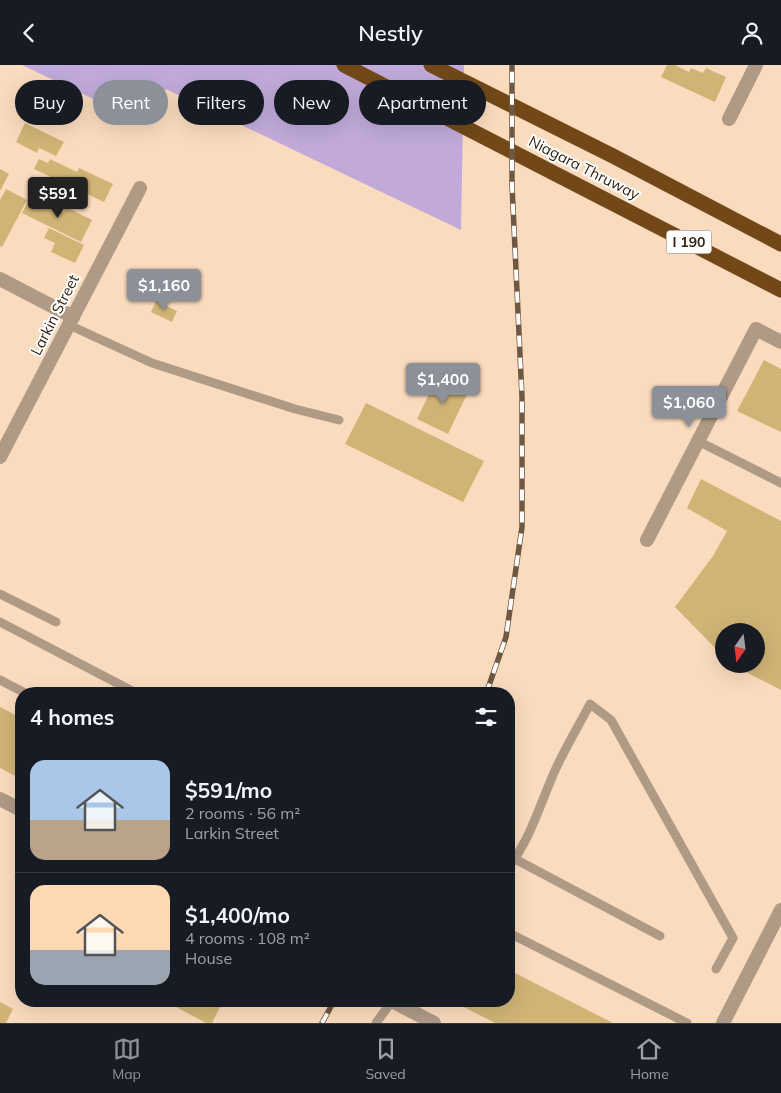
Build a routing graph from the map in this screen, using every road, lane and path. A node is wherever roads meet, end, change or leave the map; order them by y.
1 (344, 65) edge
2 (431, 65) edge
3 (756, 65) edge
4 (729, 119) dead end
5 (140, 189) dead end
6 (781, 244) edge
7 (0, 279) edge
8 (781, 290) edge
9 (71, 321) junction
10 (781, 342) edge
11 (339, 420) dead end
12 (698, 441) junction
13 (0, 457) edge
14 (781, 483) edge
15 (647, 540) dead end
16 (0, 594) edge
17 (56, 621) dead end
18 (0, 622) edge
19 (0, 681) edge
20 (125, 687) edge
21 (15, 688) edge
22 (0, 799) edge
23 (15, 807) edge
24 (515, 856) edge
25 (515, 864) edge
26 (781, 910) edge
27 (515, 936) edge
28 (660, 936) dead end
29 (716, 969) dead end
30 (388, 1007) edge
31 (403, 1007) edge
32 (376, 1023) edge
33 (434, 1023) edge
34 (687, 1023) edge
35 (723, 1023) edge

1 - 8 highway, Niagara Thruway / I 190
2 - 6 highway, Niagara Thruway / I 190
3 - 4 street
5 - 9 street, Larkin Street
7 - 9 street
9 - 11 lane
9 - 13 street, Larkin Street
10 - 12 street
12 - 14 lane
12 - 15 street
16 - 17 lane
18 - 20 lane
19 - 21 lane
22 - 23 street
24 - 29 lane
25 - 28 lane
26 - 35 street
27 - 34 lane
30 - 32 lane
31 - 33 street

